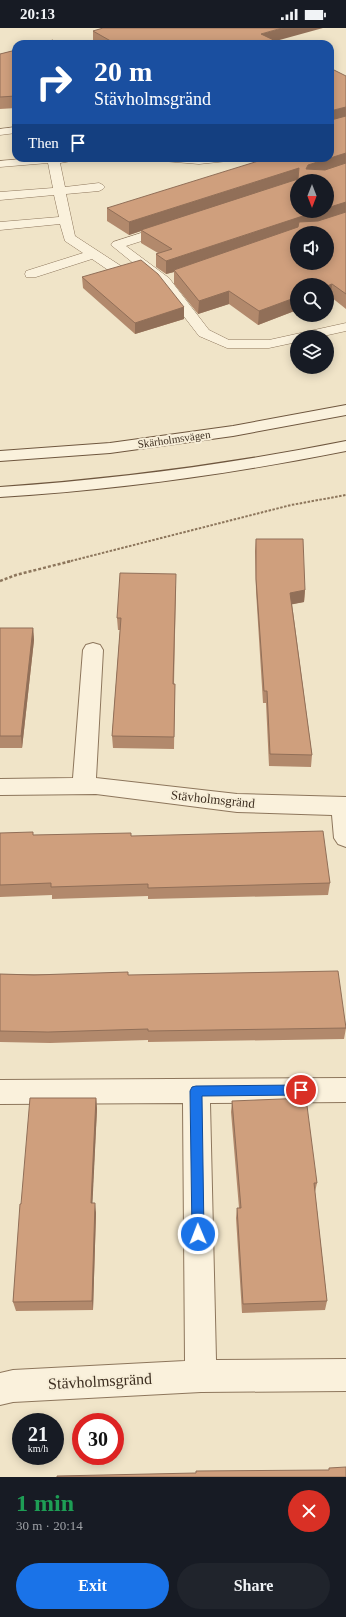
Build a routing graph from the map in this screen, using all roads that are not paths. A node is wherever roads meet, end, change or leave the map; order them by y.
1 (12, 130) edge
2 (0, 132) edge
3 (21, 162) edge
4 (54, 162) edge
5 (0, 164) edge
6 (99, 187) dead end
7 (60, 191) junction
8 (0, 196) edge
9 (66, 220) junction
10 (0, 226) edge
11 (177, 226) edge
12 (93, 254) junction
13 (116, 269) edge
14 (31, 274) dead end
15 (179, 276) edge
16 (164, 281) junction
17 (346, 327) edge
18 (332, 330) edge
19 (290, 340) edge
20 (346, 410) edge
21 (346, 446) edge
22 (0, 456) edge
23 (0, 492) edge
24 (92, 650) dead end
25 (84, 786) junction
26 (0, 787) edge
27 (344, 806) edge
28 (346, 838) edge
29 (346, 1090) edge
30 (196, 1091) junction
31 (0, 1092) edge
32 (346, 1375) edge
33 (201, 1376) junction
34 (0, 1389) edge

1 - 2 lane
3 - 5 lane
4 - 7 lane
6 - 7 lane
7 - 8 lane
7 - 9 lane
9 - 10 lane
9 - 12 lane
11 - 16 lane
12 - 13 lane
12 - 14 lane
15 - 16 lane
16 - 19 lane
17 - 18 lane
20 - 22 street, Skärholmsvägen
21 - 23 street
24 - 25 street
25 - 26 street, Stävholmsgränd
25 - 27 street, Stävholmsgränd
27 - 28 street, Stävholmsgränd
29 - 30 street
30 - 31 street
30 - 33 street
32 - 33 street, Stävholmsgränd
33 - 34 street, Stävholmsgränd

